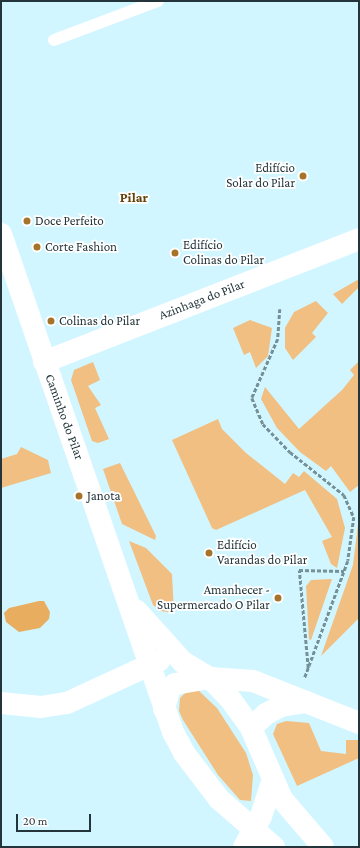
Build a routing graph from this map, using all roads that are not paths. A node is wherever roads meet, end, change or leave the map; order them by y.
1 (158, 1) edge
2 (54, 40) dead end
3 (1, 234) edge
4 (359, 238) edge
5 (44, 362) junction
6 (128, 600) junction
7 (183, 662) junction
8 (148, 663) junction
9 (210, 678) junction
10 (307, 702) junction
11 (1, 704) edge
12 (164, 709) junction
13 (359, 723) edge
14 (252, 728) junction
15 (272, 782) junction
16 (248, 839) edge
17 (274, 847) edge
18 (323, 847) edge

1 - 2 lane
3 - 5 street, Caminho do Pilar
4 - 5 street, Azinhaga do Pilar
5 - 6 street, Caminho do Pilar
6 - 7 street, Caminho do Pilar
6 - 8 street, Caminho do Pilar
7 - 8 street, Caminho do Pilar
7 - 9 street, Caminho do Pilar
8 - 11 street
8 - 12 street, Caminho do Pilar
9 - 10 street
9 - 12 street
9 - 14 street, Caminho do Pilar
10 - 13 street
10 - 14 street
12 - 16 street, Caminho do Pilar
14 - 15 street, Caminho do Pilar
15 - 16 street
15 - 18 street, Caminho do Pilar
16 - 17 street, Caminho do Pilar

